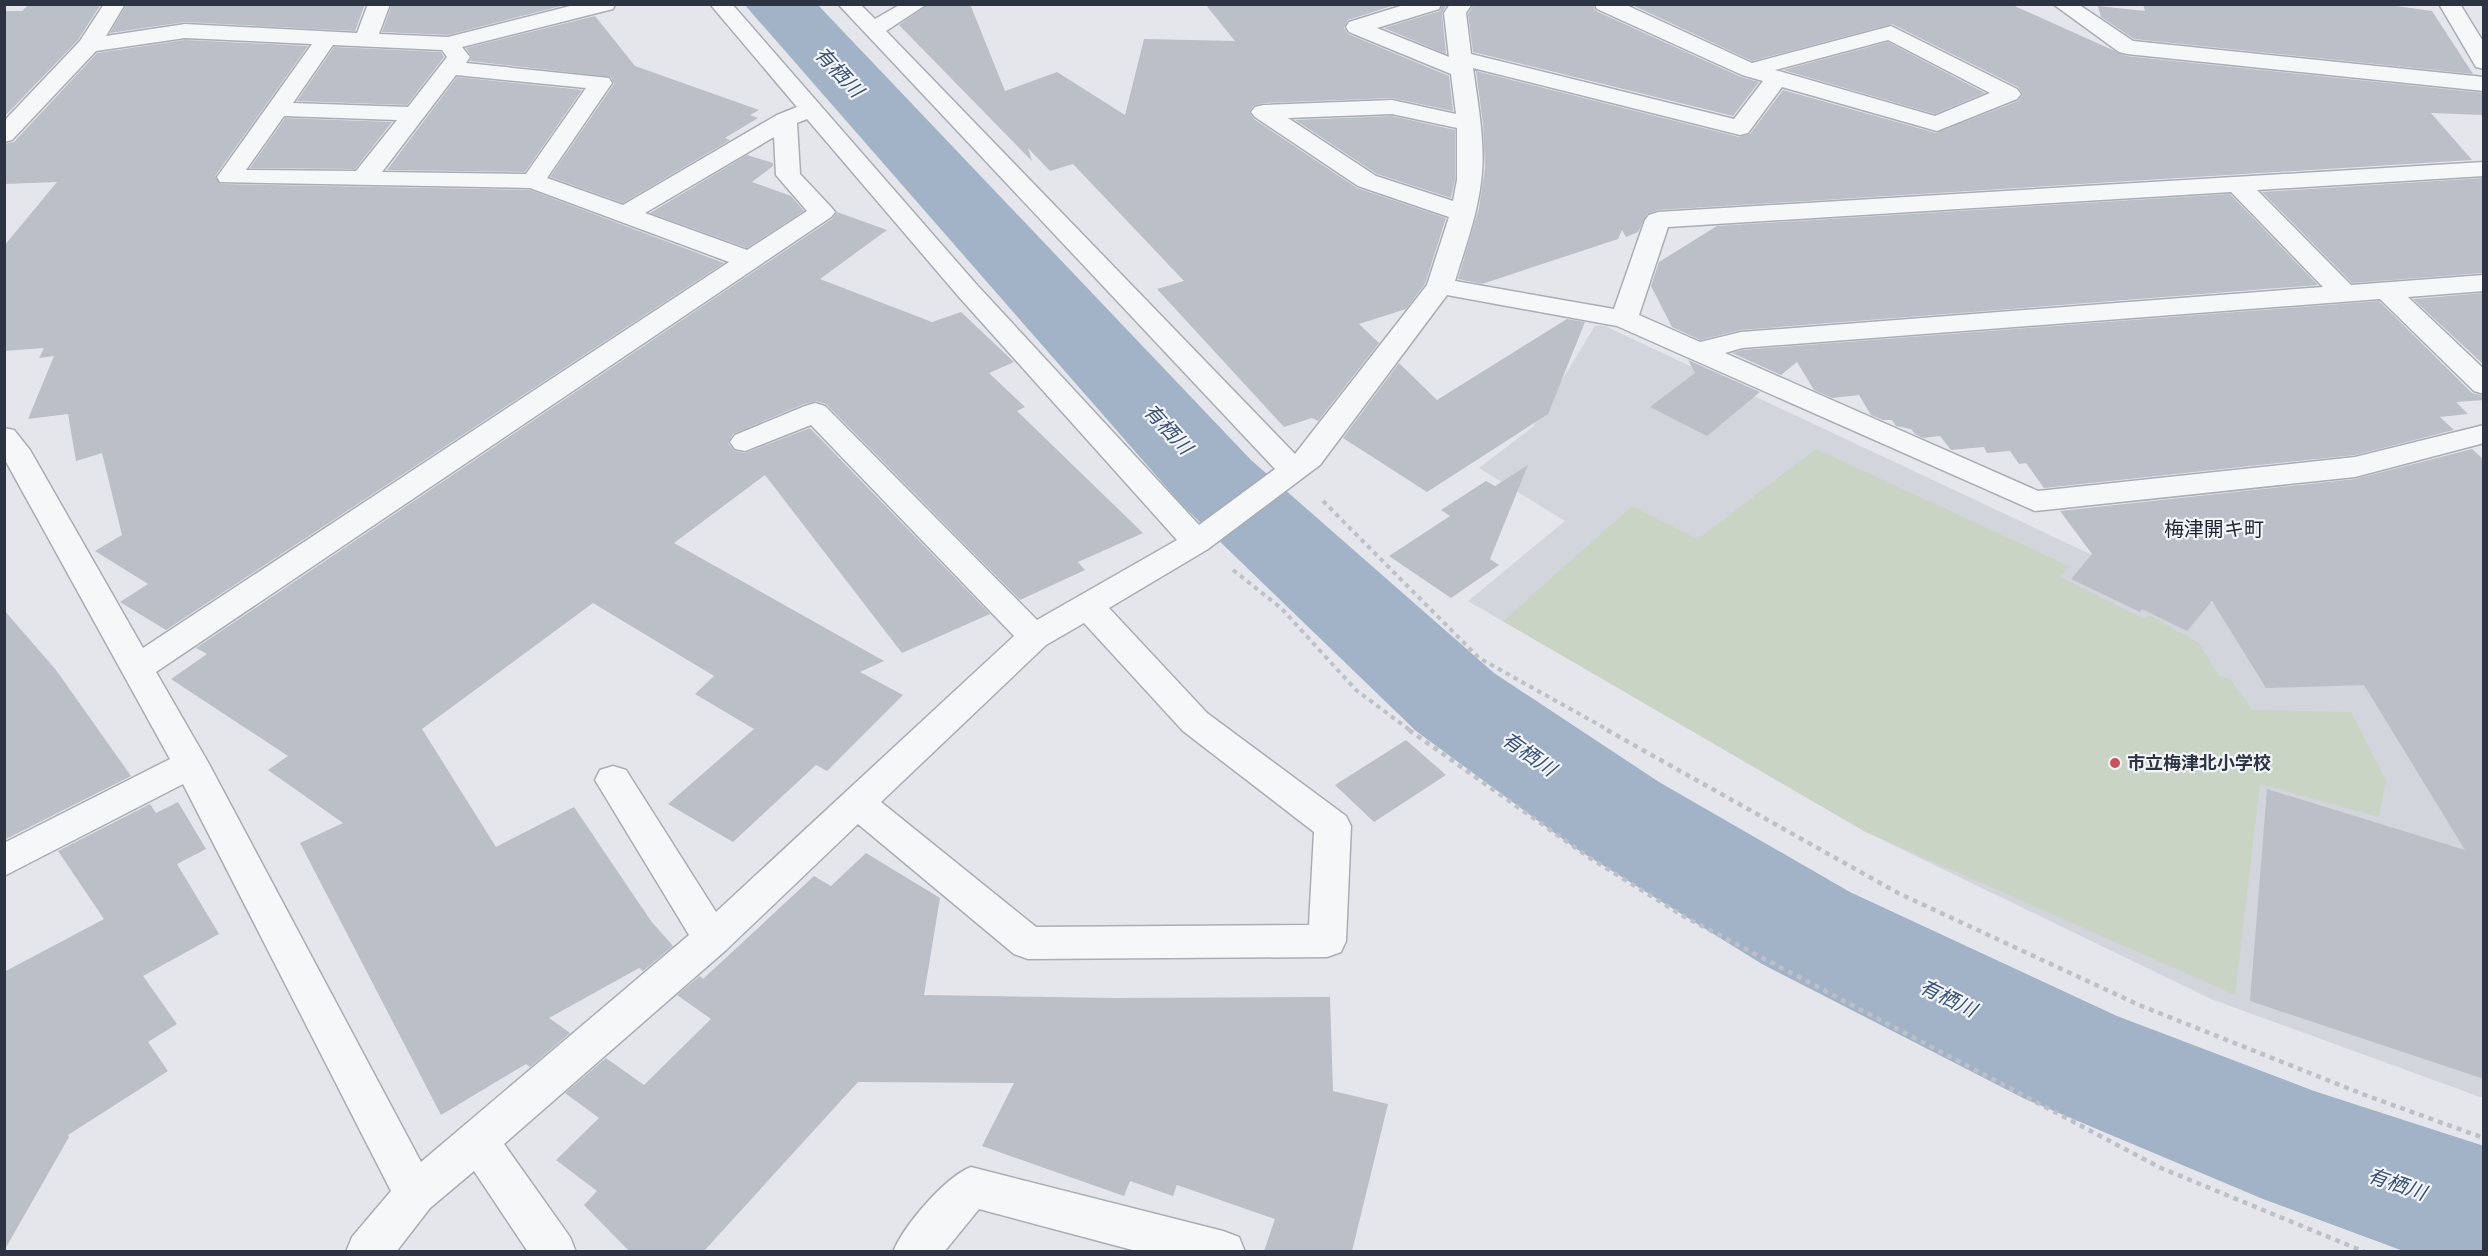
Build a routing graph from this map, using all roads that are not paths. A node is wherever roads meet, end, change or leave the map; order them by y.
1 (115, 4) edge
2 (379, 4) edge
3 (605, 4) edge
4 (720, 4) edge
5 (848, 4) edge
6 (918, 4) edge
7 (1431, 4) edge
8 (1462, 4) edge
9 (1605, 4) edge
10 (2063, 4) edge
11 (2449, 4) edge
12 (580, 7) edge
13 (872, 30) junction
14 (327, 38) junction
15 (366, 39) junction
16 (448, 44) junction
17 (89, 45) junction
18 (2484, 62) edge
19 (1462, 64) junction
20 (451, 68) junction
21 (1750, 70) junction
22 (1777, 78) junction
23 (2484, 84) edge
24 (4, 98) edge
25 (40, 98) junction
26 (277, 109) junction
27 (415, 114) junction
28 (797, 115) junction
29 (1469, 124) junction
30 (4, 135) edge
31 (2484, 169) edge
32 (363, 179) junction
33 (532, 181) junction
34 (2236, 183) junction
35 (1463, 213) junction
36 (626, 214) junction
37 (752, 261) junction
38 (2484, 283) edge
39 (1440, 286) junction
40 (2386, 290) junction
41 (2344, 293) junction
42 (1624, 319) junction
43 (1697, 351) junction
44 (2484, 385) edge
45 (2484, 434) edge
46 (4, 437) edge
47 (745, 442) dead end
48 (1286, 475) junction
49 (1205, 536) junction
50 (1087, 605) junction
51 (1034, 637) junction
52 (137, 668) junction
53 (191, 764) junction
54 (613, 780) dead end
55 (856, 802) junction
56 (4, 861) edge
57 (712, 939) junction
58 (478, 1141) junction
59 (415, 1194) junction
60 (368, 1251) edge
61 (554, 1251) edge
62 (915, 1251) edge
63 (1223, 1251) edge

1 - 17 street
2 - 15 street
3 - 12 street
4 - 28 street
5 - 13 street
6 - 13 street
7 - 19 street
8 - 19 street
9 - 21 street
10 - 23 street
11 - 18 street
12 - 16 street
13 - 48 street
14 - 15 street
14 - 17 street
14 - 26 street
15 - 16 street
16 - 20 street
17 - 25 street
19 - 22 street
19 - 29 street
20 - 27 street
20 - 33 street
21 - 22 street
21 - 22 street
24 - 25 street
25 - 30 street
26 - 27 street
26 - 32 street
27 - 32 street
28 - 36 street
28 - 37 street
28 - 49 street
29 - 35 street
29 - 35 street
31 - 34 street
32 - 33 street
33 - 36 street
34 - 41 street
34 - 42 street
35 - 39 street
36 - 37 street
37 - 52 street
38 - 40 street
39 - 42 street
39 - 48 street
40 - 41 street
40 - 44 street
41 - 43 street
42 - 43 street
43 - 45 street
46 - 52 street
47 - 51 street
48 - 49 street
49 - 50 street
50 - 51 street
50 - 55 street
51 - 55 street
52 - 53 street
53 - 56 street
53 - 59 street
54 - 57 street
55 - 57 street
57 - 58 street
58 - 59 street
58 - 61 street
59 - 60 street
62 - 63 street

